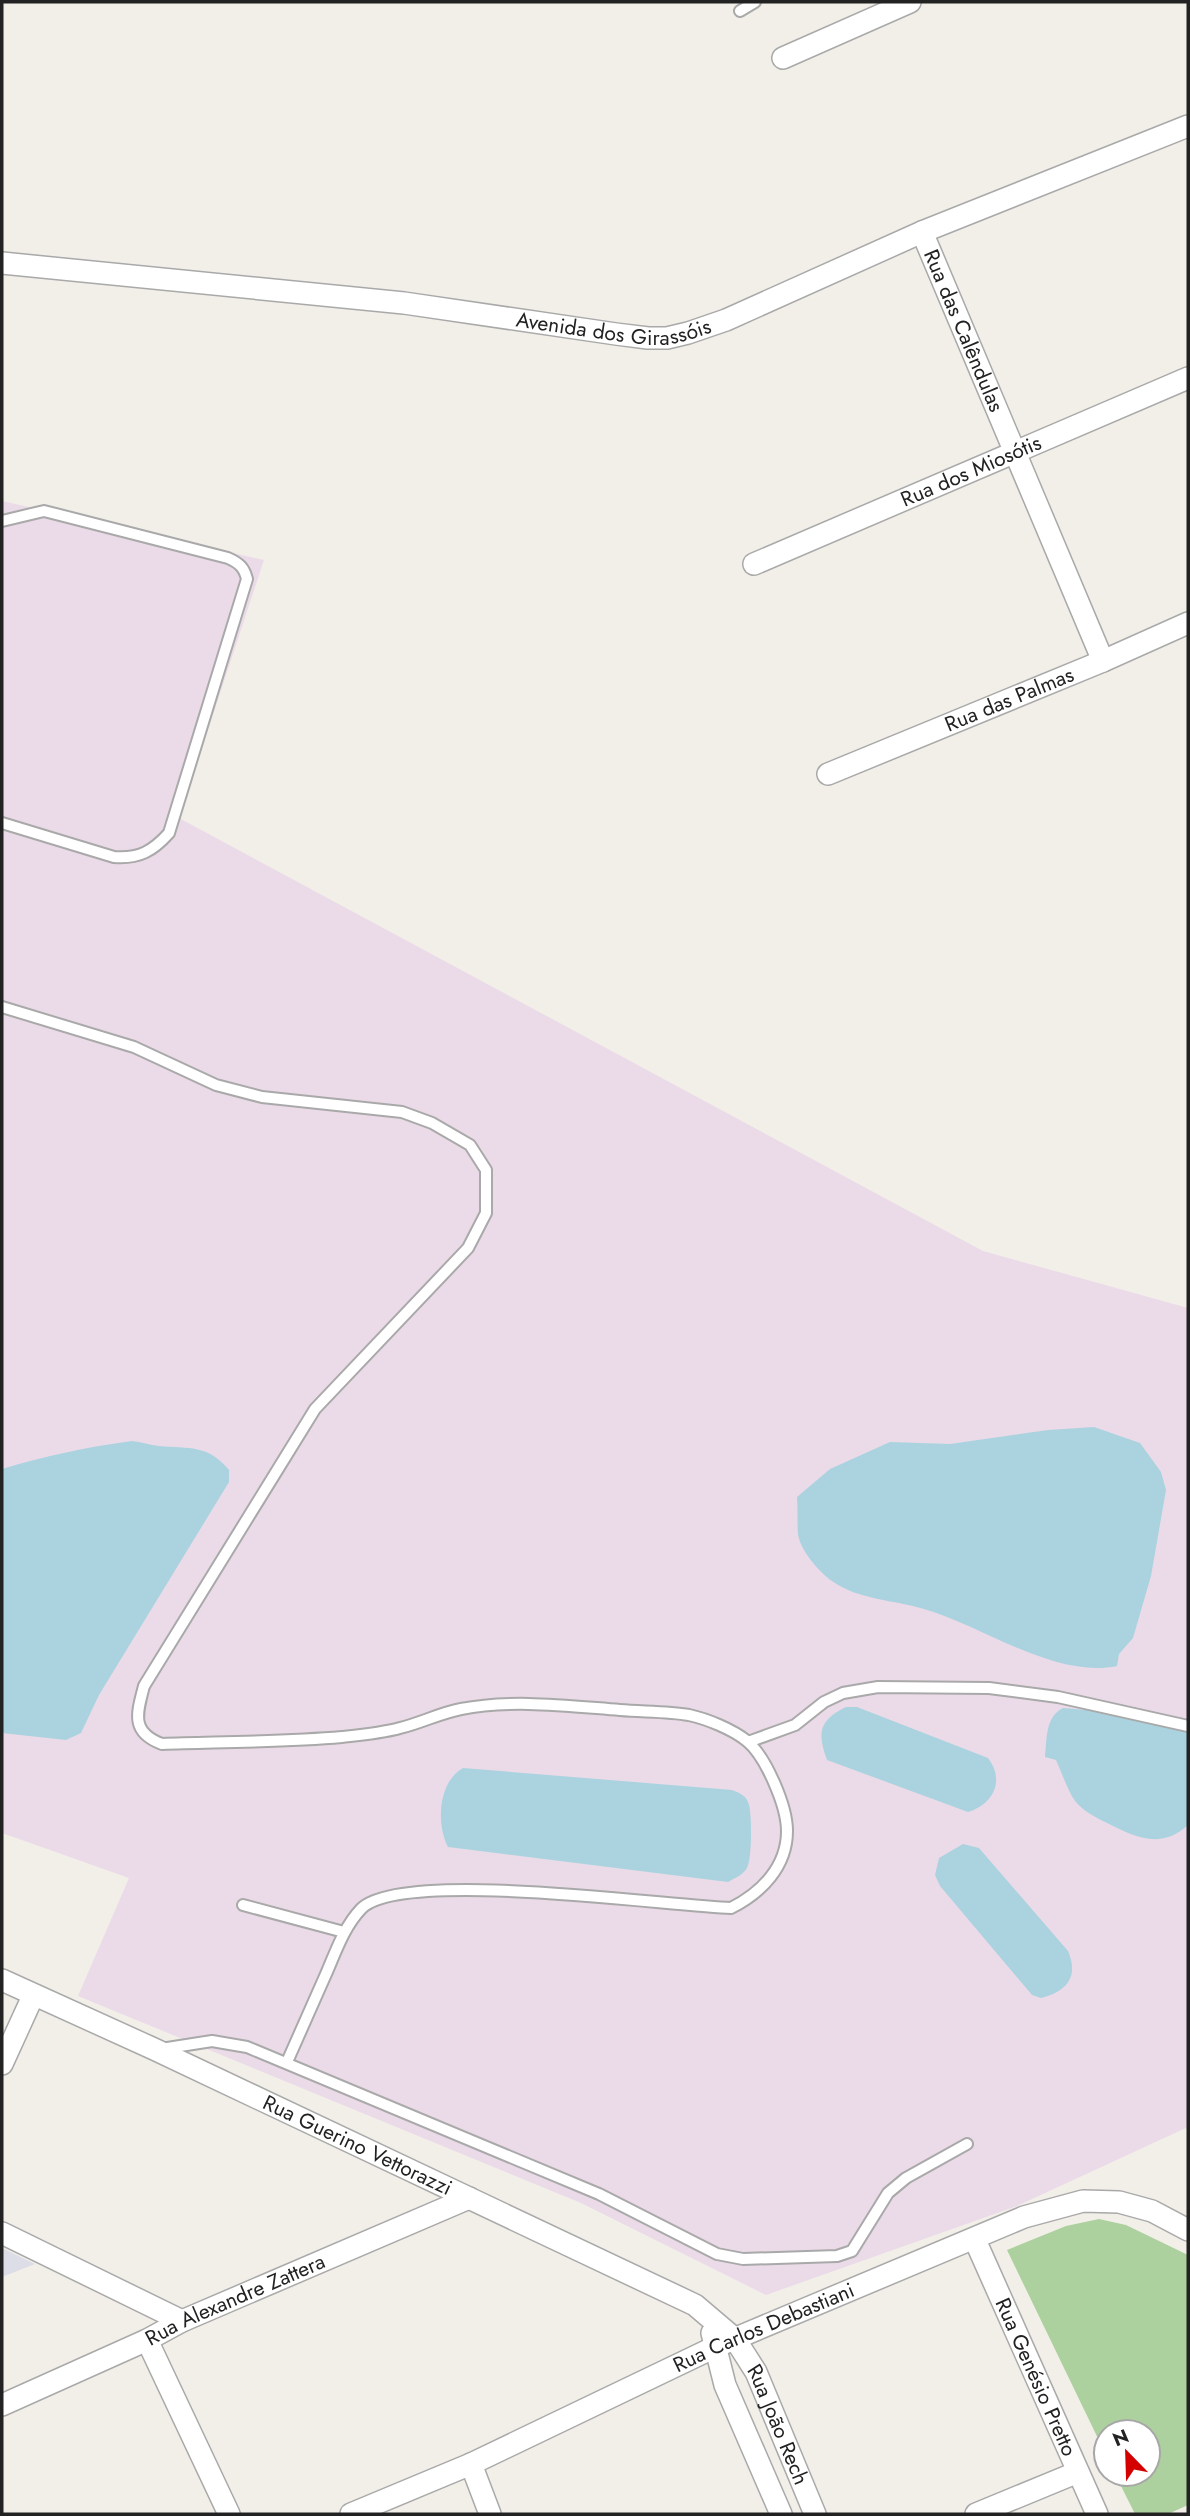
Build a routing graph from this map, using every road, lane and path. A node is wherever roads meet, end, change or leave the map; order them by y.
1 (755, 2) edge
2 (910, 2) edge
3 (740, 11) dead end
4 (783, 58) dead end
5 (1188, 126) edge
6 (922, 232) junction
7 (2, 263) edge
8 (1188, 378) edge
9 (1015, 451) junction
10 (2, 521) edge
11 (754, 564) dead end
12 (1188, 623) edge
13 (1103, 661) junction
14 (828, 774) dead end
15 (2, 823) edge
16 (2, 1007) edge
17 (1188, 1726) edge
18 (748, 1742) junction
19 (243, 1905) dead end
20 (344, 1932) junction
21 (2, 1980) edge
22 (33, 1996) junction
23 (154, 2049) junction
24 (287, 2062) junction
25 (2, 2064) edge
26 (968, 2144) dead end
27 (469, 2198) junction
28 (1188, 2230) edge
29 (2, 2233) edge
30 (975, 2239) junction
31 (709, 2318) junction
32 (182, 2321) junction
33 (735, 2339) junction
34 (147, 2340) junction
35 (715, 2347) junction
36 (2, 2405) edge
37 (471, 2464) junction
38 (1078, 2472) junction
39 (229, 2514) edge
40 (351, 2514) edge
41 (490, 2514) edge
42 (781, 2514) edge
43 (815, 2514) edge
44 (976, 2514) edge
45 (1097, 2514) edge

1 - 3 lane
2 - 4 street
5 - 6 street, Avenida dos Girassóis
6 - 7 street, Avenida dos Girassóis
6 - 9 street, Rua das Calêndulas
8 - 9 street, Rua dos Miosótis
9 - 11 street, Rua dos Miosótis
9 - 13 street, Rua das Calêndulas
10 - 15 lane
12 - 13 street, Rua das Palmas
13 - 14 street, Rua das Palmas
16 - 18 lane
17 - 18 lane
18 - 20 lane
19 - 20 lane
20 - 24 lane
21 - 22 street, Rua Guerino Vettorazzi
22 - 23 street, Rua Guerino Vettorazzi
22 - 25 street
23 - 24 lane
23 - 27 street, Rua Guerino Vettorazzi
24 - 26 lane
27 - 31 street, Rua Guerino Vettorazzi
27 - 32 street, Rua Alexandre Zattera
28 - 30 street, Rua Carlos Debastiani
29 - 32 street
30 - 33 street, Rua Carlos Debastiani
30 - 38 street, Rua Genésio Pretto
31 - 33 street, Rua Guerino Vettorazzi
31 - 35 street
32 - 34 street, Rua Alexandre Zattera
33 - 35 street, Rua Carlos Debastiani
33 - 43 street, Rua João Rech
34 - 36 street, Rua Alexandre Zattera
34 - 39 street
35 - 37 street, Rua Carlos Debastiani
35 - 42 street, Rua João Rech
37 - 40 street, Rua Carlos Debastiani
37 - 41 street
38 - 44 street
38 - 45 street, Rua Genésio Pretto

